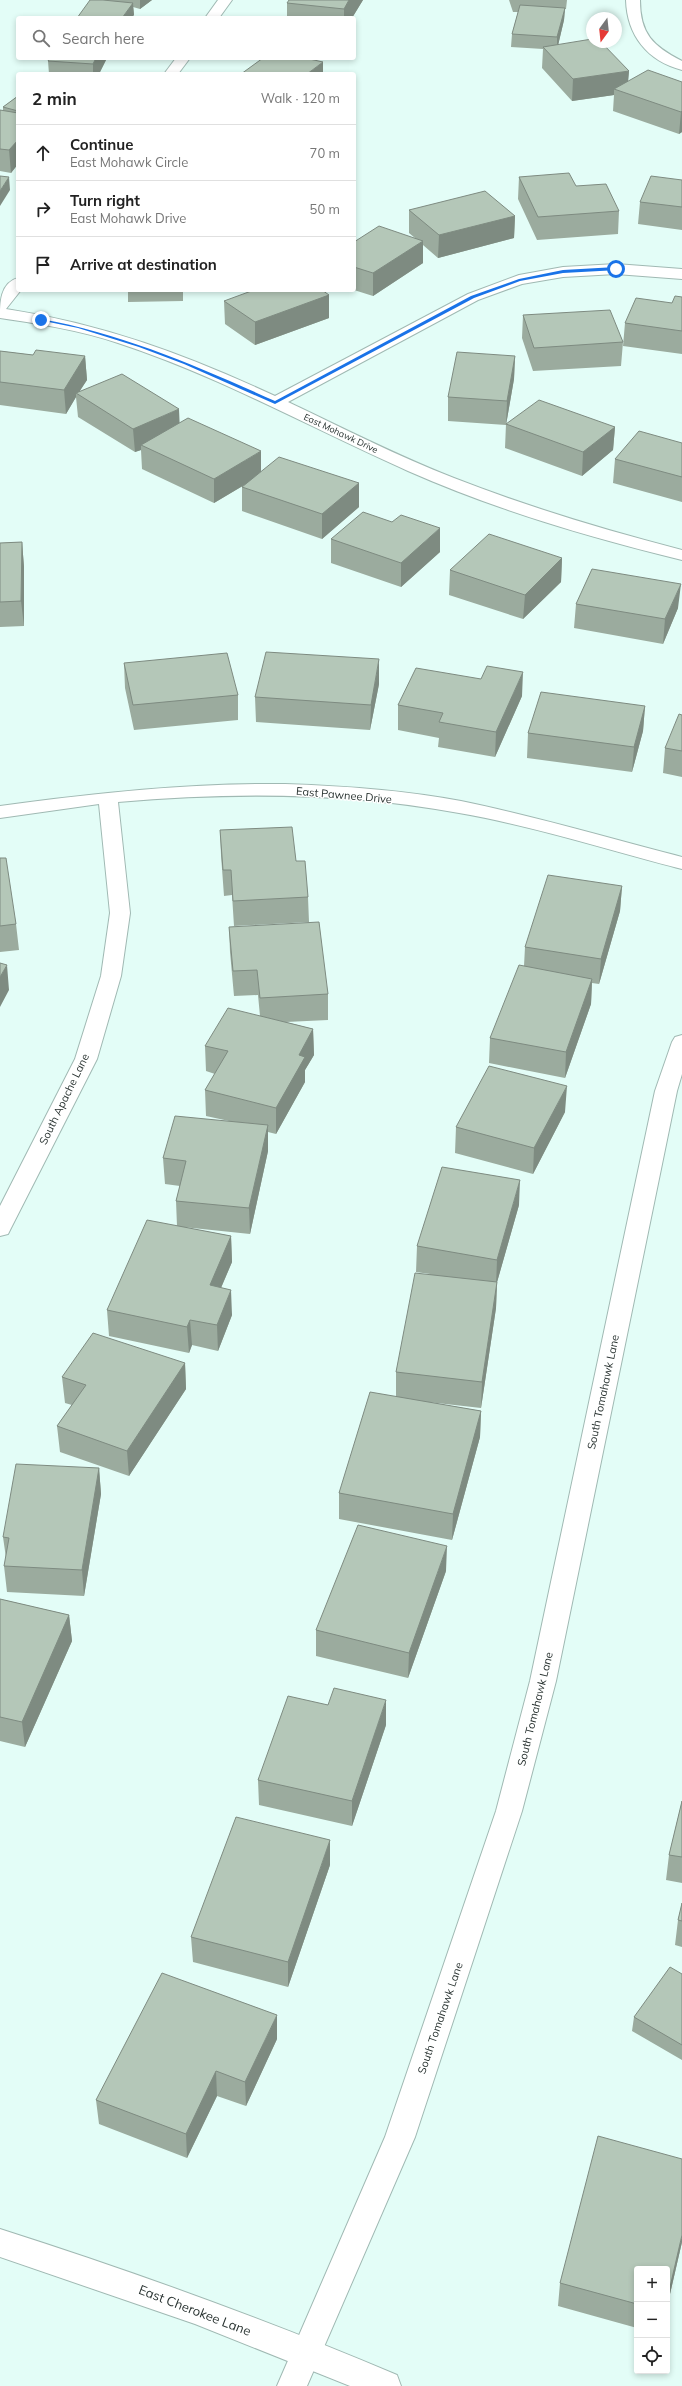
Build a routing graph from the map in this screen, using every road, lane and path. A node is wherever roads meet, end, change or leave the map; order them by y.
1 (226, 0) edge
2 (633, 0) edge
3 (214, 16) edge
4 (182, 60) edge
5 (682, 66) edge
6 (172, 72) edge
7 (682, 274) edge
8 (16, 286) edge
9 (0, 307) edge
10 (0, 313) edge
11 (275, 403) junction
12 (682, 555) edge
13 (108, 797) junction
14 (0, 812) edge
15 (682, 863) edge
16 (682, 1042) edge
17 (0, 1228) edge
18 (0, 2243) edge
19 (308, 2352) junction
20 (292, 2386) edge
21 (386, 2386) edge

1 - 3 street
2 - 5 street
4 - 6 street
7 - 11 street
8 - 9 street
10 - 11 street, East Mohawk Drive
11 - 12 street, East Mohawk Drive
13 - 14 street, East Pawnee Drive
13 - 15 street, East Pawnee Drive
13 - 17 street, South Apache Lane
16 - 19 street, South Tomahawk Lane
18 - 19 street, East Cherokee Lane
19 - 20 street, South Tomahawk Lane
19 - 21 street, East Cherokee Lane

